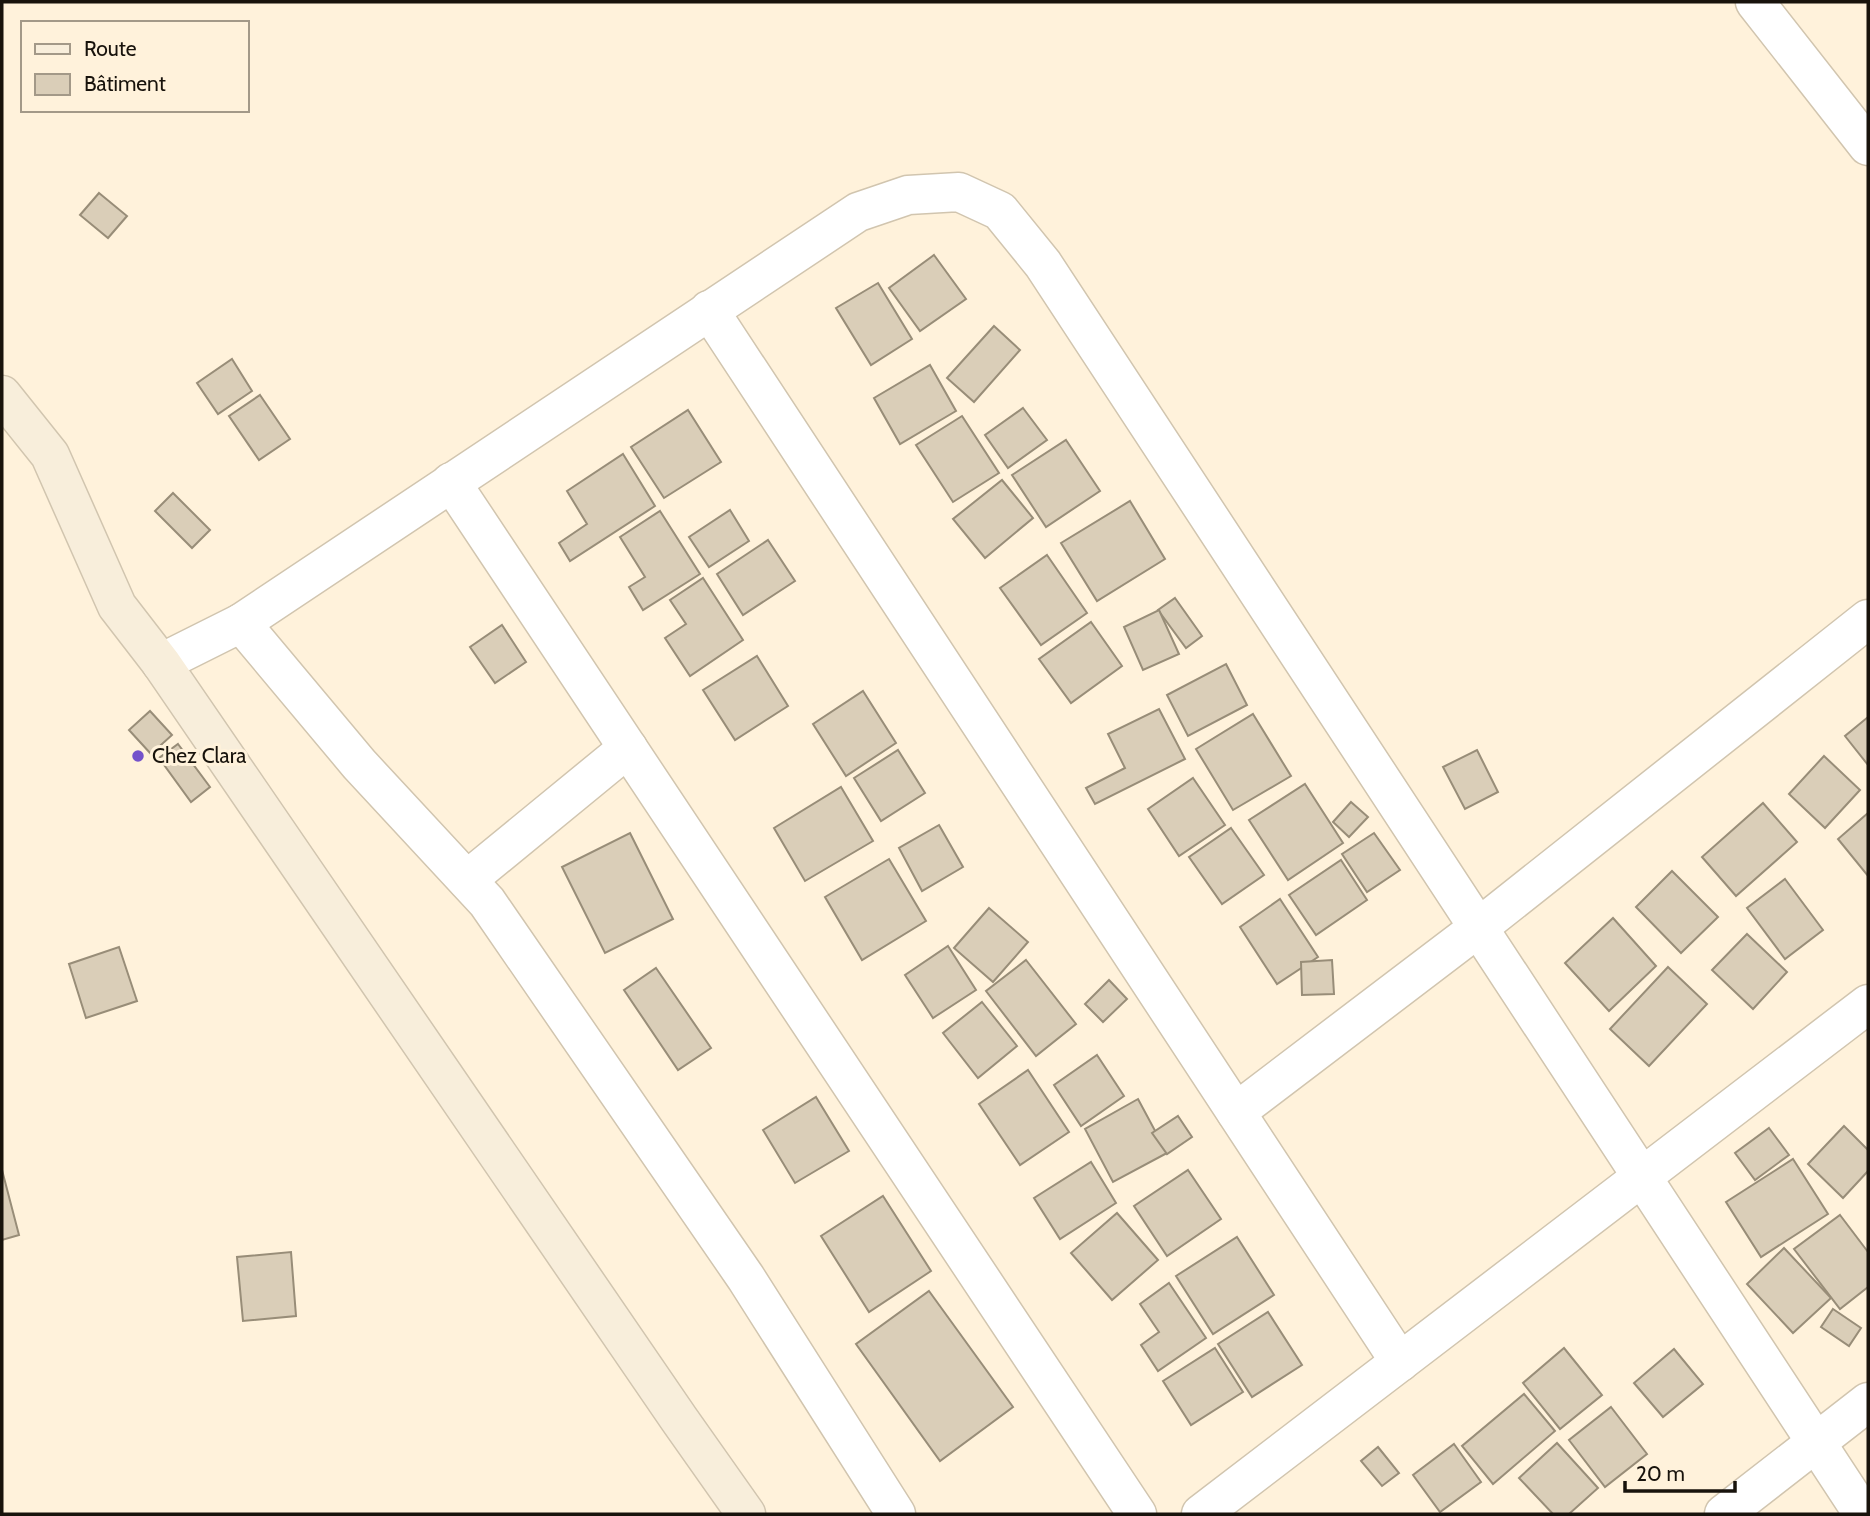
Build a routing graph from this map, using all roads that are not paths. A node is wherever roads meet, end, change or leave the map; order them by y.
1 (1755, 2) edge
2 (1868, 146) edge
3 (709, 310) junction
4 (2, 395) edge
5 (451, 482) junction
6 (1868, 619) edge
7 (241, 623) junction
8 (161, 663) junction
9 (628, 748) junction
10 (467, 880) junction
11 (1478, 928) junction
12 (1868, 1004) edge
13 (1236, 1112) junction
14 (1641, 1178) junction
15 (1400, 1362) junction
16 (1868, 1402) edge
17 (1816, 1443) junction
18 (746, 1514) edge
19 (896, 1514) edge
20 (1137, 1514) edge
21 (1201, 1514) edge
22 (1724, 1514) edge
23 (1863, 1514) edge

1 - 2 street
3 - 5 street
3 - 11 street
3 - 13 street
4 - 8 main road
5 - 7 street
5 - 9 street
6 - 11 street
7 - 8 street
7 - 10 street
8 - 18 main road
9 - 10 street
9 - 20 street
10 - 19 street
11 - 13 street
11 - 14 street
12 - 14 street
13 - 15 street
14 - 15 street
14 - 17 street
15 - 21 street
16 - 17 street
17 - 22 street
17 - 23 street

